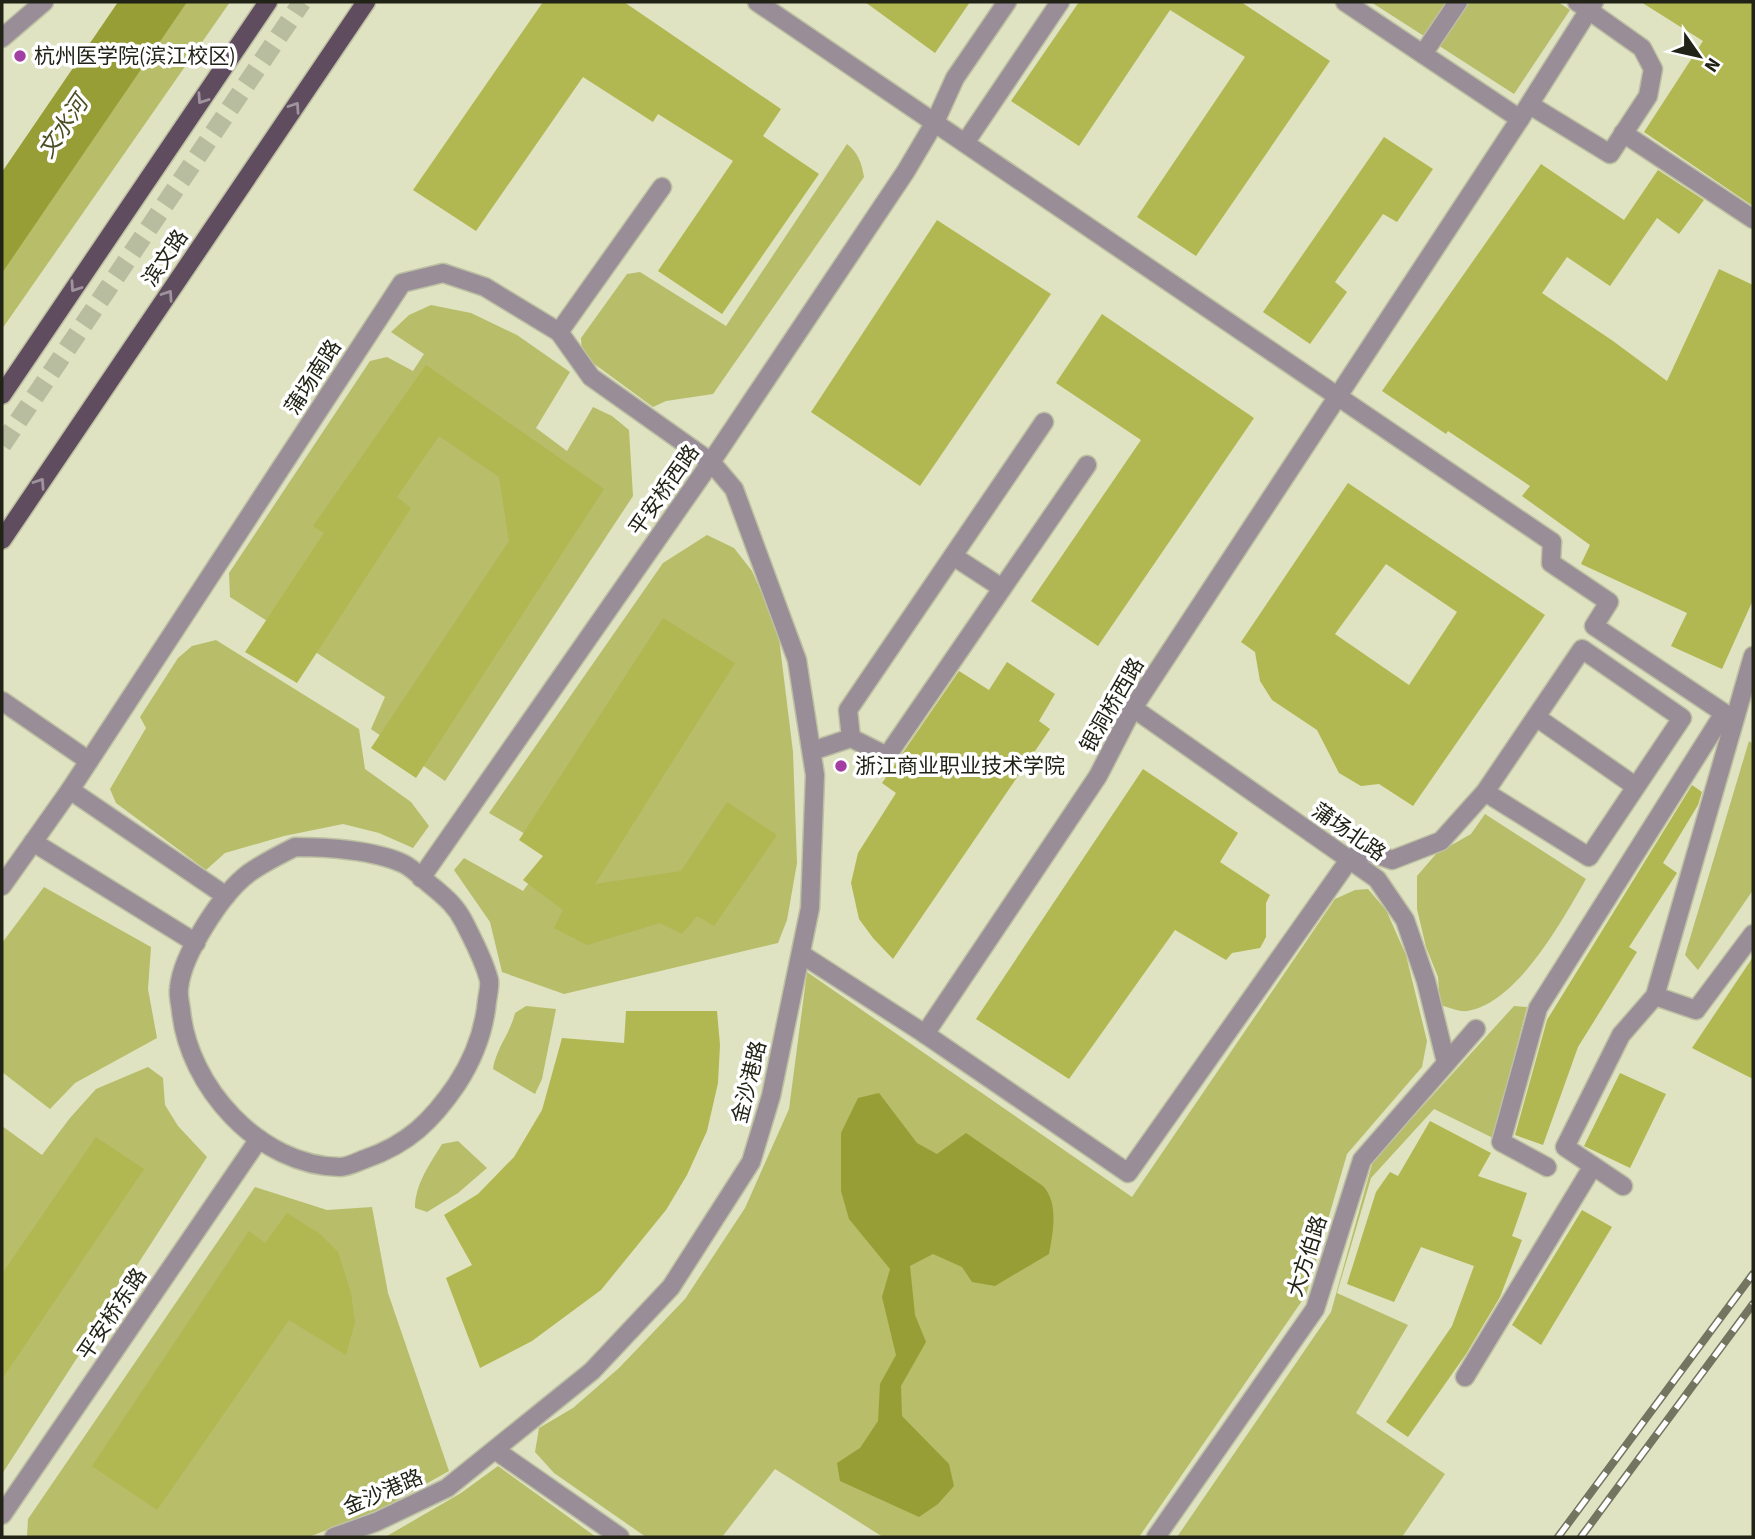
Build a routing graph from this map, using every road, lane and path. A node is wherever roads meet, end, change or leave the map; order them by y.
1 (44, 2) edge
2 (268, 2) edge
3 (366, 2) edge
4 (757, 2) edge
5 (1007, 2) edge
6 (1060, 2) edge
7 (1345, 2) edge
8 (1458, 2) edge
9 (1587, 4) edge
10 (2, 38) edge
11 (1423, 54) junction
12 (1525, 112) junction
13 (934, 122) junction
14 (1623, 133) junction
15 (965, 143) junction
16 (662, 187) dead end
17 (1753, 219) edge
18 (559, 332) junction
19 (2, 395) edge
20 (1338, 398) junction
21 (1044, 422) dead end
22 (711, 462) junction
23 (1087, 465) dead end
24 (2, 540) edge
25 (953, 556) junction
26 (1002, 588) junction
27 (1753, 656) edge
28 (2, 701) edge
29 (1133, 708) junction
30 (1536, 717) junction
31 (850, 738) junction
32 (812, 751) junction
33 (89, 761) junction
34 (1635, 786) junction
35 (70, 790) junction
36 (1485, 792) junction
37 (33, 842) junction
38 (1349, 860) junction
39 (8, 864) edge
40 (421, 878) junction
41 (2, 886) edge
42 (226, 895) junction
43 (1753, 934) edge
44 (196, 943) junction
45 (801, 954) junction
46 (1655, 996) junction
47 (1476, 1029) dead end
48 (925, 1034) junction
49 (1446, 1062) junction
50 (260, 1139) junction
51 (1593, 1166) junction
52 (1547, 1167) dead end
53 (1623, 1186) dead end
54 (1465, 1377) dead end
55 (495, 1450) junction
56 (2, 1515) edge
57 (334, 1537) edge
58 (620, 1537) edge
59 (1156, 1537) edge

1 - 10 street
2 -> 19 main road
24 -> 3 main road, 滨文路
4 - 13 street
5 - 13 street, 平安桥西路
6 - 15 street
7 - 11 street
8 - 11 street
9 - 12 street, 银洞桥西路
9 - 14 street
11 - 12 street
12 - 14 street
12 - 20 street, 银洞桥西路
13 - 15 street
13 - 22 street, 平安桥西路
14 - 17 street
15 - 20 street
16 - 18 street
18 - 22 street, 金沙港路
18 - 33 street, 蒲场南路
20 - 29 street, 银洞桥西路
20 - 52 street
21 - 25 street
22 - 32 street, 金沙港路
22 - 40 street, 平安桥西路
23 - 26 street
25 - 26 street
25 - 31 street
26 - 31 street
27 - 46 street
28 - 33 street
29 - 38 street, 蒲场北路
29 - 48 street, 银洞桥西路
30 - 34 street
30 - 34 street
30 - 36 street
31 - 32 street
32 - 45 street, 金沙港路
33 - 35 street, 蒲场南路
34 - 36 street
35 - 37 street, 蒲场南路
35 - 42 street
36 - 38 street
37 - 39 street, 蒲场南路
37 - 44 street
38 - 48 street
38 - 49 street, 蒲场北路
39 - 41 street, 蒲场南路
40 - 42 street
40 - 50 street
42 - 44 street
43 - 46 street
44 - 50 street
45 - 48 street
45 - 55 street, 金沙港路
46 - 51 street
47 - 49 street, 大方伯路
49 - 59 street, 大方伯路
50 - 56 street, 平安桥东路
51 - 53 street
51 - 54 street
55 - 57 street, 金沙港路
55 - 58 street

